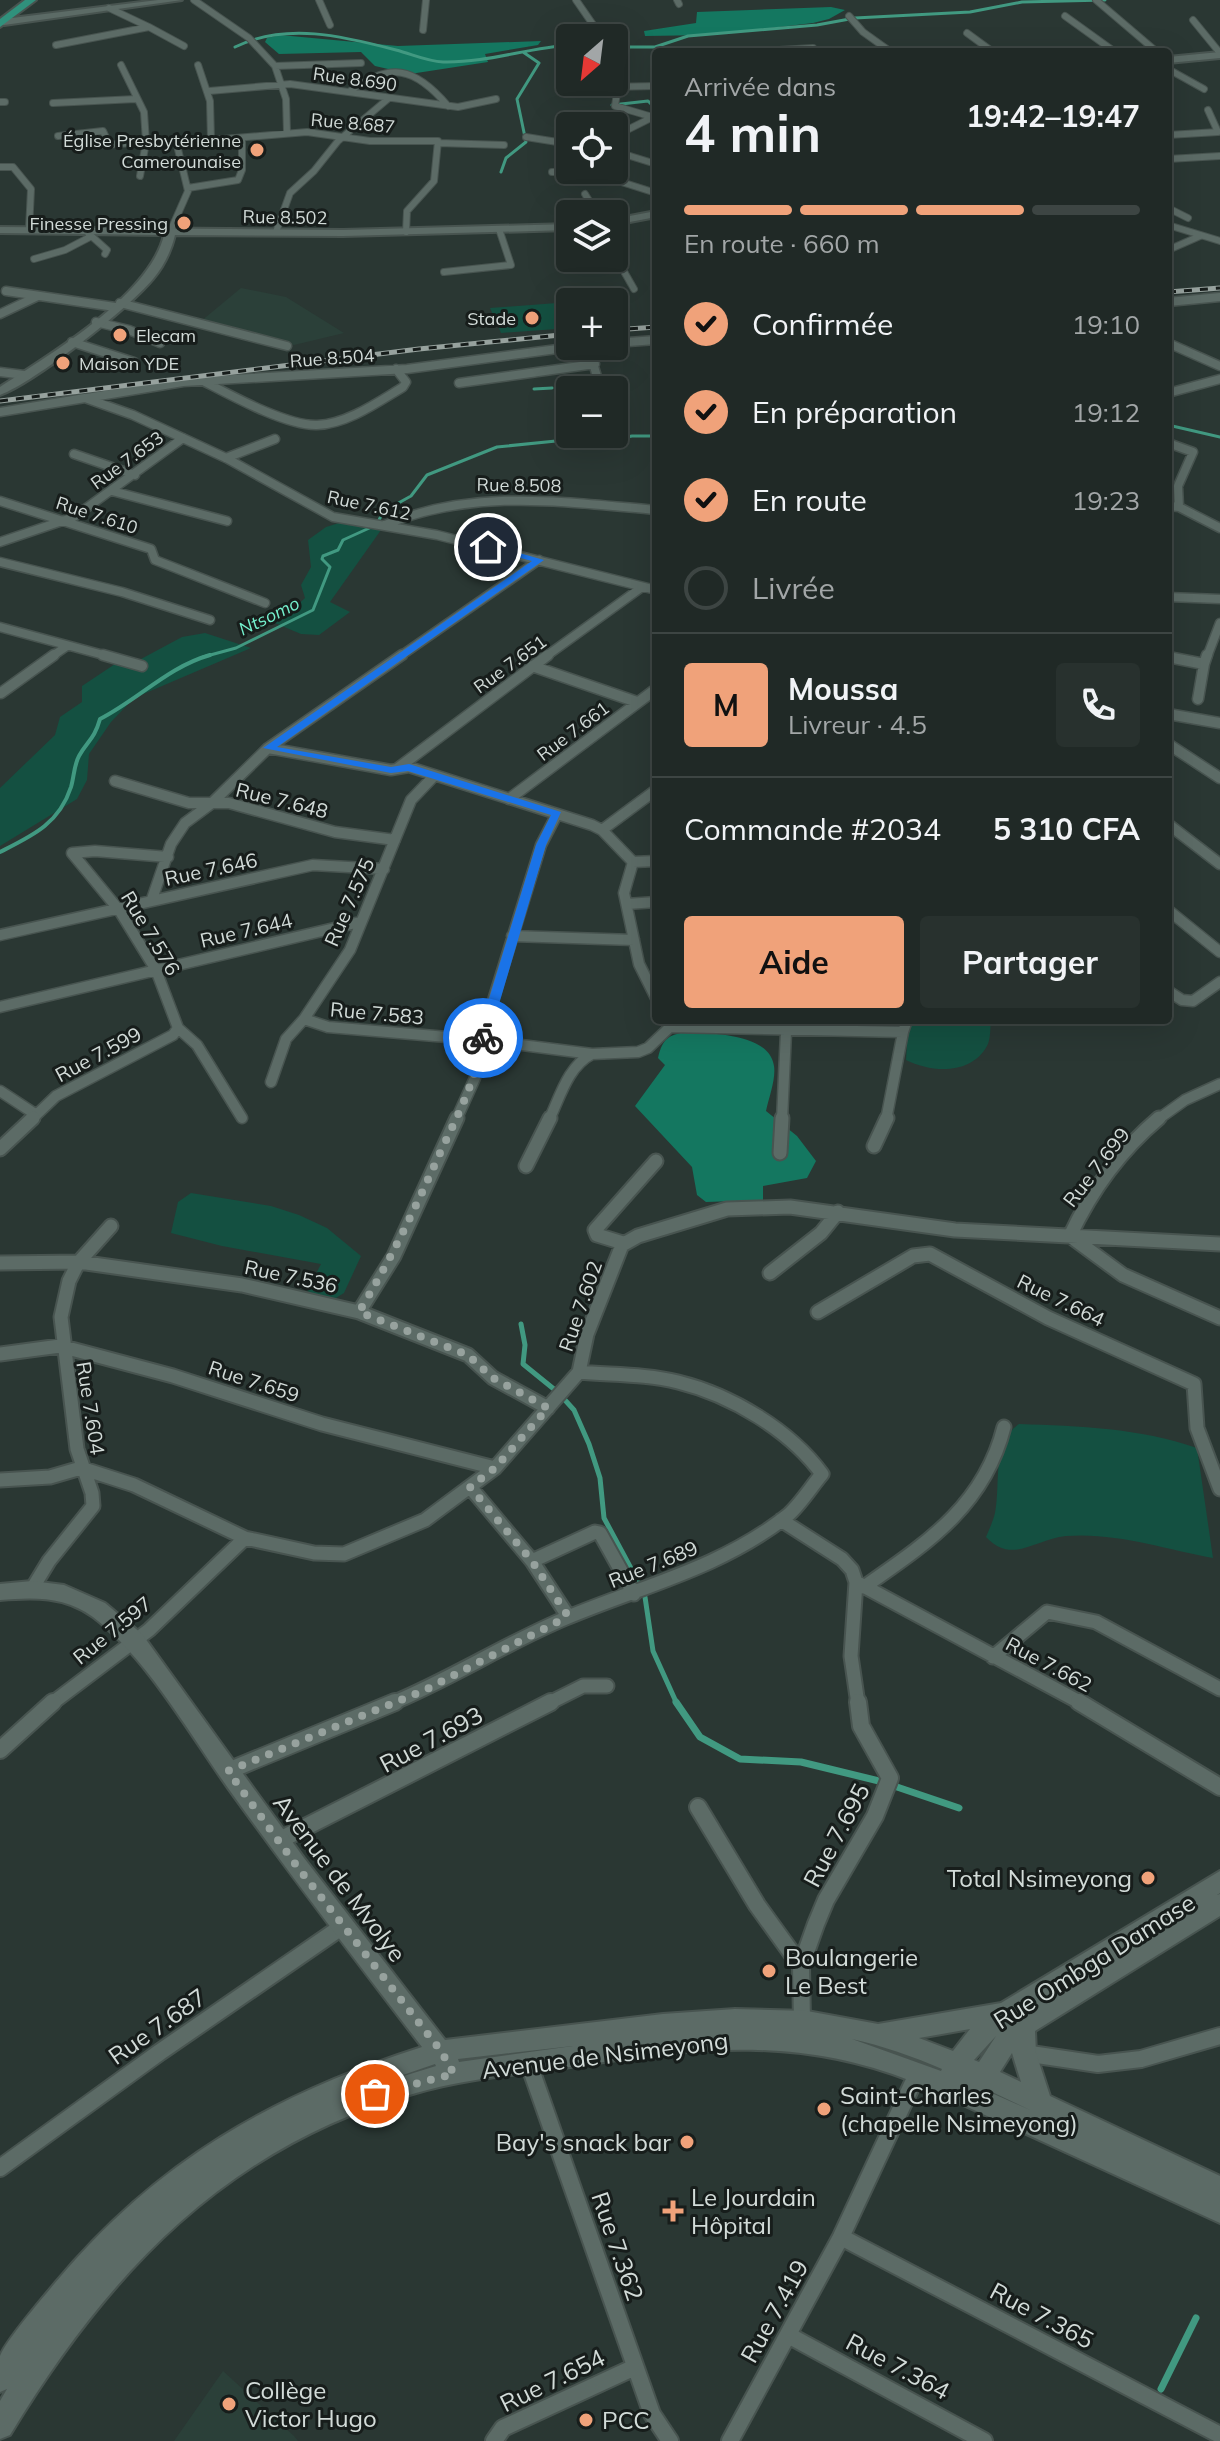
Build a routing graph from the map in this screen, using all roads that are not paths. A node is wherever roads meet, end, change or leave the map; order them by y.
1 (31, 0) edge
2 (178, 0) edge
3 (194, 0) edge
4 (319, 0) edge
5 (426, 0) edge
6 (576, 0) edge
7 (1096, 1) edge
8 (109, 8) junction
9 (849, 16) dead end
10 (1065, 16) dead end
11 (1193, 20) dead end
12 (2, 23) edge
13 (593, 24) edge
14 (330, 25) dead end
15 (149, 27) junction
16 (423, 30) dead end
17 (967, 33) dead end
18 (56, 45) dead end
19 (184, 46) dead end
20 (885, 48) edge
21 (988, 48) edge
22 (1109, 48) edge
23 (1152, 48) edge
24 (1220, 54) edge
25 (1172, 60) edge
26 (361, 63) dead end
27 (121, 65) dead end
28 (198, 65) dead end
29 (275, 66) junction
30 (1172, 71) edge
31 (628, 83) edge
32 (282, 84) junction
33 (652, 86) edge
34 (1204, 89) dead end
35 (209, 91) junction
36 (349, 92) junction
37 (615, 96) edge
38 (389, 98) junction
39 (136, 99) junction
40 (496, 99) dead end
41 (53, 103) dead end
42 (448, 106) junction
43 (1208, 110) dead end
44 (652, 116) edge
45 (652, 118) edge
46 (628, 130) edge
47 (287, 133) junction
48 (1172, 135) edge
49 (58, 136) dead end
50 (343, 137) junction
51 (526, 137) dead end
52 (242, 138) junction
53 (211, 140) junction
54 (176, 141) junction
55 (146, 142) junction
56 (556, 142) edge
57 (438, 143) junction
58 (504, 145) dead end
59 (628, 155) edge
60 (1220, 156) edge
61 (1172, 159) edge
62 (652, 163) edge
63 (0, 167) edge
64 (552, 172) dead end
65 (140, 176) dead end
66 (188, 188) junction
67 (652, 192) edge
68 (585, 194) dead end
69 (589, 200) edge
70 (1172, 210) edge
71 (652, 215) edge
72 (1188, 218) dead end
73 (628, 219) edge
74 (1172, 226) edge
75 (556, 227) edge
76 (499, 229) junction
77 (0, 230) edge
78 (29, 230) junction
79 (170, 232) junction
80 (276, 232) junction
81 (406, 232) junction
82 (88, 234) junction
83 (1200, 236) junction
84 (1220, 241) edge
85 (1172, 248) edge
86 (105, 254) dead end
87 (34, 259) dead end
88 (444, 272) dead end
89 (624, 272) edge
90 (634, 289) dead end
91 (6, 291) dead end
92 (38, 296) junction
93 (1220, 297) edge
94 (1172, 302) edge
95 (118, 305) junction
96 (0, 314) edge
97 (96, 322) junction
98 (652, 340) edge
99 (72, 342) junction
100 (628, 342) edge
101 (160, 343) dead end
102 (1172, 345) edge
103 (287, 346) dead end
104 (556, 349) edge
105 (593, 360) edge
106 (134, 362) dead end
107 (595, 364) junction
108 (1220, 366) edge
109 (396, 369) junction
110 (0, 372) edge
111 (24, 375) junction
112 (598, 376) edge
113 (1220, 379) edge
114 (202, 380) junction
115 (459, 383) dead end
116 (4, 388) edge
117 (1172, 392) edge
118 (85, 398) junction
119 (0, 412) edge
120 (183, 438) junction
121 (275, 439) dead end
122 (1172, 444) edge
123 (74, 454) dead end
124 (226, 458) junction
125 (135, 475) junction
126 (112, 491) junction
127 (0, 501) edge
128 (1172, 506) edge
129 (1179, 507) junction
130 (652, 510) edge
131 (65, 521) junction
132 (227, 521) dead end
133 (385, 525) junction
134 (1220, 528) edge
135 (0, 542) edge
136 (539, 560) junction
137 (0, 562) edge
138 (642, 587) junction
139 (652, 589) edge
140 (1172, 597) edge
141 (1220, 599) edge
142 (265, 603) dead end
143 (210, 620) dead end
144 (1220, 623) edge
145 (0, 627) edge
146 (1217, 641) edge
147 (67, 646) junction
148 (1172, 658) edge
149 (1204, 664) junction
150 (142, 666) dead end
151 (532, 666) junction
152 (652, 692) edge
153 (1, 693) edge
154 (1198, 699) dead end
155 (637, 702) junction
156 (1172, 715) edge
157 (1220, 723) edge
158 (1172, 747) edge
159 (268, 748) junction
160 (398, 768) junction
161 (434, 776) junction
162 (1220, 778) edge
163 (115, 781) dead end
164 (652, 793) edge
165 (509, 799) junction
166 (212, 803) junction
167 (557, 814) junction
168 (1172, 827) edge
169 (602, 830) junction
170 (395, 840) junction
171 (168, 857) junction
172 (652, 861) edge
173 (633, 862) junction
174 (1220, 864) edge
175 (384, 869) junction
176 (152, 899) junction
177 (652, 902) edge
178 (627, 904) junction
179 (119, 910) junction
180 (1172, 913) edge
181 (360, 922) junction
182 (0, 935) edge
183 (512, 936) junction
184 (634, 940) junction
185 (1220, 952) edge
186 (156, 970) junction
187 (643, 971) junction
188 (652, 971) edge
189 (1220, 982) edge
190 (652, 990) edge
191 (1172, 994) edge
192 (0, 1007) edge
193 (304, 1019) junction
194 (669, 1024) edge
195 (905, 1026) edge
196 (178, 1028) junction
197 (786, 1032) junction
198 (483, 1040) junction
199 (592, 1054) junction
200 (271, 1082) dead end
201 (1220, 1084) edge
202 (0, 1091) edge
203 (35, 1114) junction
204 (242, 1118) dead end
205 (874, 1146) dead end
206 (0, 1149) edge
207 (780, 1153) dead end
208 (656, 1161) dead end
209 (526, 1166) dead end
210 (838, 1212) junction
211 (111, 1226) dead end
212 (927, 1227) junction
213 (1070, 1236) junction
214 (623, 1243) junction
215 (1220, 1244) edge
216 (930, 1254) junction
217 (79, 1262) junction
218 (0, 1263) edge
219 (770, 1273) dead end
220 (359, 1312) junction
221 (818, 1312) dead end
222 (1220, 1318) edge
223 (60, 1346) junction
224 (0, 1354) edge
225 (579, 1372) junction
226 (548, 1408) junction
227 (1004, 1427) dead end
228 (81, 1468) junction
229 (495, 1468) junction
230 (0, 1480) edge
231 (470, 1487) junction
232 (1220, 1489) edge
233 (781, 1520) junction
234 (245, 1538) junction
235 (532, 1561) junction
236 (860, 1584) junction
237 (32, 1589) junction
238 (0, 1592) edge
239 (634, 1594) junction
240 (565, 1618) junction
241 (134, 1640) junction
242 (993, 1657) junction
243 (607, 1686) dead end
244 (1220, 1689) edge
245 (0, 1750) edge
246 (228, 1771) junction
247 (1220, 1787) edge
248 (698, 1807) dead end
249 (278, 1841) junction
250 (1220, 1881) edge
251 (1220, 1904) edge
252 (343, 1926) junction
253 (801, 1966) junction
254 (1013, 2020) junction
255 (802, 2022) junction
256 (876, 2034) junction
257 (1220, 2036) edge
258 (1024, 2053) junction
259 (448, 2062) junction
260 (529, 2064) junction
261 (918, 2072) junction
262 (952, 2074) junction
263 (978, 2086) junction
264 (1040, 2104) junction
265 (0, 2168) edge
266 (1220, 2188) edge
267 (1220, 2211) edge
268 (841, 2237) junction
269 (788, 2335) junction
270 (635, 2367) junction
271 (0, 2379) edge
272 (0, 2426) edge
273 (1220, 2435) edge
274 (494, 2441) edge
275 (670, 2441) edge
276 (730, 2441) edge
277 (984, 2441) edge

1 - 12 main road
2 - 8 main road
3 - 29 street
4 - 14 street
5 - 16 street
6 - 13 street
7 - 23 street
8 - 12 main road
8 - 15 street
9 - 20 street
10 - 22 street
11 - 24 street
15 - 18 street
15 - 19 street
17 - 21 street
24 - 25 main road
26 - 29 street
27 - 39 street
28 - 35 street
29 - 32 street
30 - 34 street
31 - 33 street
32 - 35 street, Rue 8.690
32 - 36 street, Rue 8.690
32 - 47 street
35 - 53 street
36 - 38 street, Rue 8.690
36 - 42 street
37 - 44 street
38 - 42 street, Rue 8.690
38 - 50 street
39 - 41 street
39 - 55 street
40 - 42 street, Rue 8.690
43 - 48 street
45 - 46 street
47 - 50 street, Rue 8.687
47 - 52 street, Rue 8.687
49 - 55 street, Rue 8.687
50 - 57 street, Rue 8.687
50 - 80 street
51 - 56 street
52 - 53 street, Rue 8.687
52 - 66 street
53 - 54 street, Rue 8.687
54 - 55 street, Rue 8.687
54 - 66 street
55 - 65 street
57 - 58 street, Rue 8.687
57 - 81 street
59 - 62 street
60 - 61 street
63 - 78 street
64 - 67 street
66 - 79 street
68 - 69 street
70 - 72 street
71 - 73 main road
74 - 83 street
75 - 76 main road, Rue 8.502
76 - 81 main road, Rue 8.502
76 - 88 street
77 - 78 main road, Rue 8.502
78 - 82 main road, Rue 8.502
79 - 80 main road, Rue 8.502
79 - 82 main road, Rue 8.502
79 - 95 main road
80 - 81 main road, Rue 8.502
82 - 86 street
82 - 87 street
83 - 84 street
83 - 85 street
89 - 90 street
91 - 92 street
92 - 95 street
92 - 96 street
93 - 94 street
95 - 97 main road
95 - 103 street
97 - 99 main road
97 - 101 street
98 - 100 street
99 - 106 street
99 - 111 main road
102 - 108 street
104 - 109 street, Rue 8.504
105 - 107 street
107 - 112 street
107 - 115 street
109 - 114 street, Rue 8.504
109 - 114 street
110 - 111 street
111 - 116 main road
113 - 117 street
114 - 118 street, Rue 8.504
118 - 119 street, Rue 7.612
118 - 120 street, Rue 7.612
120 - 124 street, Rue 7.612
120 - 125 street, Rue 7.653
121 - 124 street
122 - 129 street
123 - 125 street
124 - 133 street, Rue 7.612
125 - 126 street, Rue 7.653
126 - 131 street, Rue 7.653
126 - 132 street
127 - 131 street, Rue 7.610
128 - 129 street
129 - 134 street
130 - 133 street, Rue 8.508
131 - 135 street, Rue 7.653
131 - 142 street, Rue 7.610
133 - 136 street, Rue 7.612
136 - 138 street, Rue 7.612
136 - 159 street
137 - 143 street
138 - 139 street, Rue 7.612
138 - 151 street, Rue 7.651
140 - 141 street
144 - 146 street
145 - 147 street
146 - 149 street
147 - 150 street
147 - 153 street
148 - 149 street
149 - 154 street
151 - 155 street
151 - 160 street, Rue 7.651
152 - 155 street, Rue 7.661
155 - 165 street, Rue 7.661
156 - 157 street
158 - 162 street
159 - 160 street
159 - 166 street
160 - 161 street
161 - 165 street
161 - 170 street, Rue 7.575
163 - 166 street, Rue 7.648
164 - 169 street
165 - 167 street
166 - 170 street, Rue 7.648
166 - 171 street
167 - 169 street
167 - 183 street
168 - 174 street
169 - 173 street
170 - 175 street, Rue 7.575
171 - 176 street
171 - 179 street, Rue 7.576
172 - 173 street
173 - 178 street
175 - 176 street, Rue 7.646
175 - 181 street, Rue 7.575
176 - 179 street, Rue 7.646
177 - 178 street
178 - 184 street
179 - 182 street, Rue 7.646
179 - 186 street, Rue 7.576
180 - 185 street
181 - 186 street, Rue 7.644
181 - 193 street, Rue 7.575
183 - 184 street
183 - 198 street
184 - 187 street
186 - 192 street, Rue 7.644
186 - 196 street, Rue 7.576
187 - 188 street
187 - 190 street
189 - 191 street
193 - 198 street, Rue 7.583
193 - 200 street, Rue 7.575
194 - 197 street
194 - 199 street, Rue 7.583
195 - 197 street
195 - 205 street
196 - 203 street, Rue 7.599
196 - 204 street, Rue 7.576
197 - 207 street
198 - 199 street, Rue 7.583
198 - 220 street
199 - 209 street
201 - 213 street, Rue 7.699
202 - 203 street
203 - 206 street, Rue 7.599
208 - 214 street
210 - 212 street, Rue 7.602
210 - 214 street, Rue 7.602
210 - 219 street
211 - 217 street, Rue 7.604
212 - 213 street, Rue 7.602
212 - 216 street
213 - 215 street, Rue 7.602
213 - 222 street, Rue 7.699
214 - 225 street, Rue 7.602
216 - 221 street
216 - 232 street, Rue 7.664
217 - 218 street, Rue 7.536
217 - 220 street, Rue 7.536
217 - 223 street, Rue 7.604
220 - 226 street, Rue 7.536
223 - 224 street, Rue 7.659
223 - 228 street, Rue 7.604
223 - 229 street, Rue 7.659
225 - 226 street, Rue 7.602
225 - 233 street, Rue 7.689
226 - 229 street, Rue 7.602
227 - 236 street
228 - 230 street
228 - 234 street, Rue 7.602
228 - 237 street, Rue 7.604
229 - 231 street, Rue 7.602
231 - 234 street, Rue 7.602
231 - 235 street
233 - 236 street
233 - 239 street, Rue 7.689
234 - 241 street, Rue 7.597
235 - 239 street
235 - 240 street
236 - 242 street, Rue 7.662
236 - 253 street, Rue 7.695
237 - 238 main road, Avenue de Mvolye
237 - 241 main road, Avenue de Mvolye
239 - 240 street, Rue 7.689
240 - 246 street, Rue 7.689
241 - 245 street, Rue 7.597
241 - 246 main road, Avenue de Mvolye
242 - 244 street
242 - 247 street, Rue 7.662
243 - 249 street, Rue 7.693
246 - 249 main road, Avenue de Mvolye
248 - 253 street
249 - 252 main road, Avenue de Mvolye
250 - 254 main road, Rue Ombga Damase
251 - 254 main road, Rue Ombga Damase
252 - 259 main road, Avenue de Mvolye
252 - 265 street, Rue 7.687
253 - 255 street, Rue 7.695
254 - 256 main road
254 - 258 main road
254 - 262 main road, Rue Ombga Damase
254 - 263 main road, Rue Ombga Damase
255 - 256 main road, Avenue de Nsimeyong
255 - 259 main road, Avenue de Nsimeyong
256 - 262 main road, Avenue de Nsimeyong
257 - 258 street
258 - 264 main road
259 - 260 main road, Avenue de Nsimeyong
259 - 271 main road, Avenue de Nsimeyong
259 - 272 main road, Avenue de Nsimeyong
260 - 261 main road, Avenue de Nsimeyong
260 - 270 street, Rue 7.362
261 - 262 main road, Avenue de Nsimeyong
261 - 268 street, Rue 7.419
262 - 263 main road, Avenue de Nsimeyong
263 - 264 main road, Avenue de Nsimeyong
263 - 267 main road, Avenue de Nsimeyong
264 - 266 main road, Avenue de Nsimeyong
268 - 269 street, Rue 7.419
268 - 273 street, Rue 7.365
269 - 276 street, Rue 7.419
269 - 277 street, Rue 7.364
270 - 274 street, Rue 7.654
270 - 275 street, Rue 7.362

